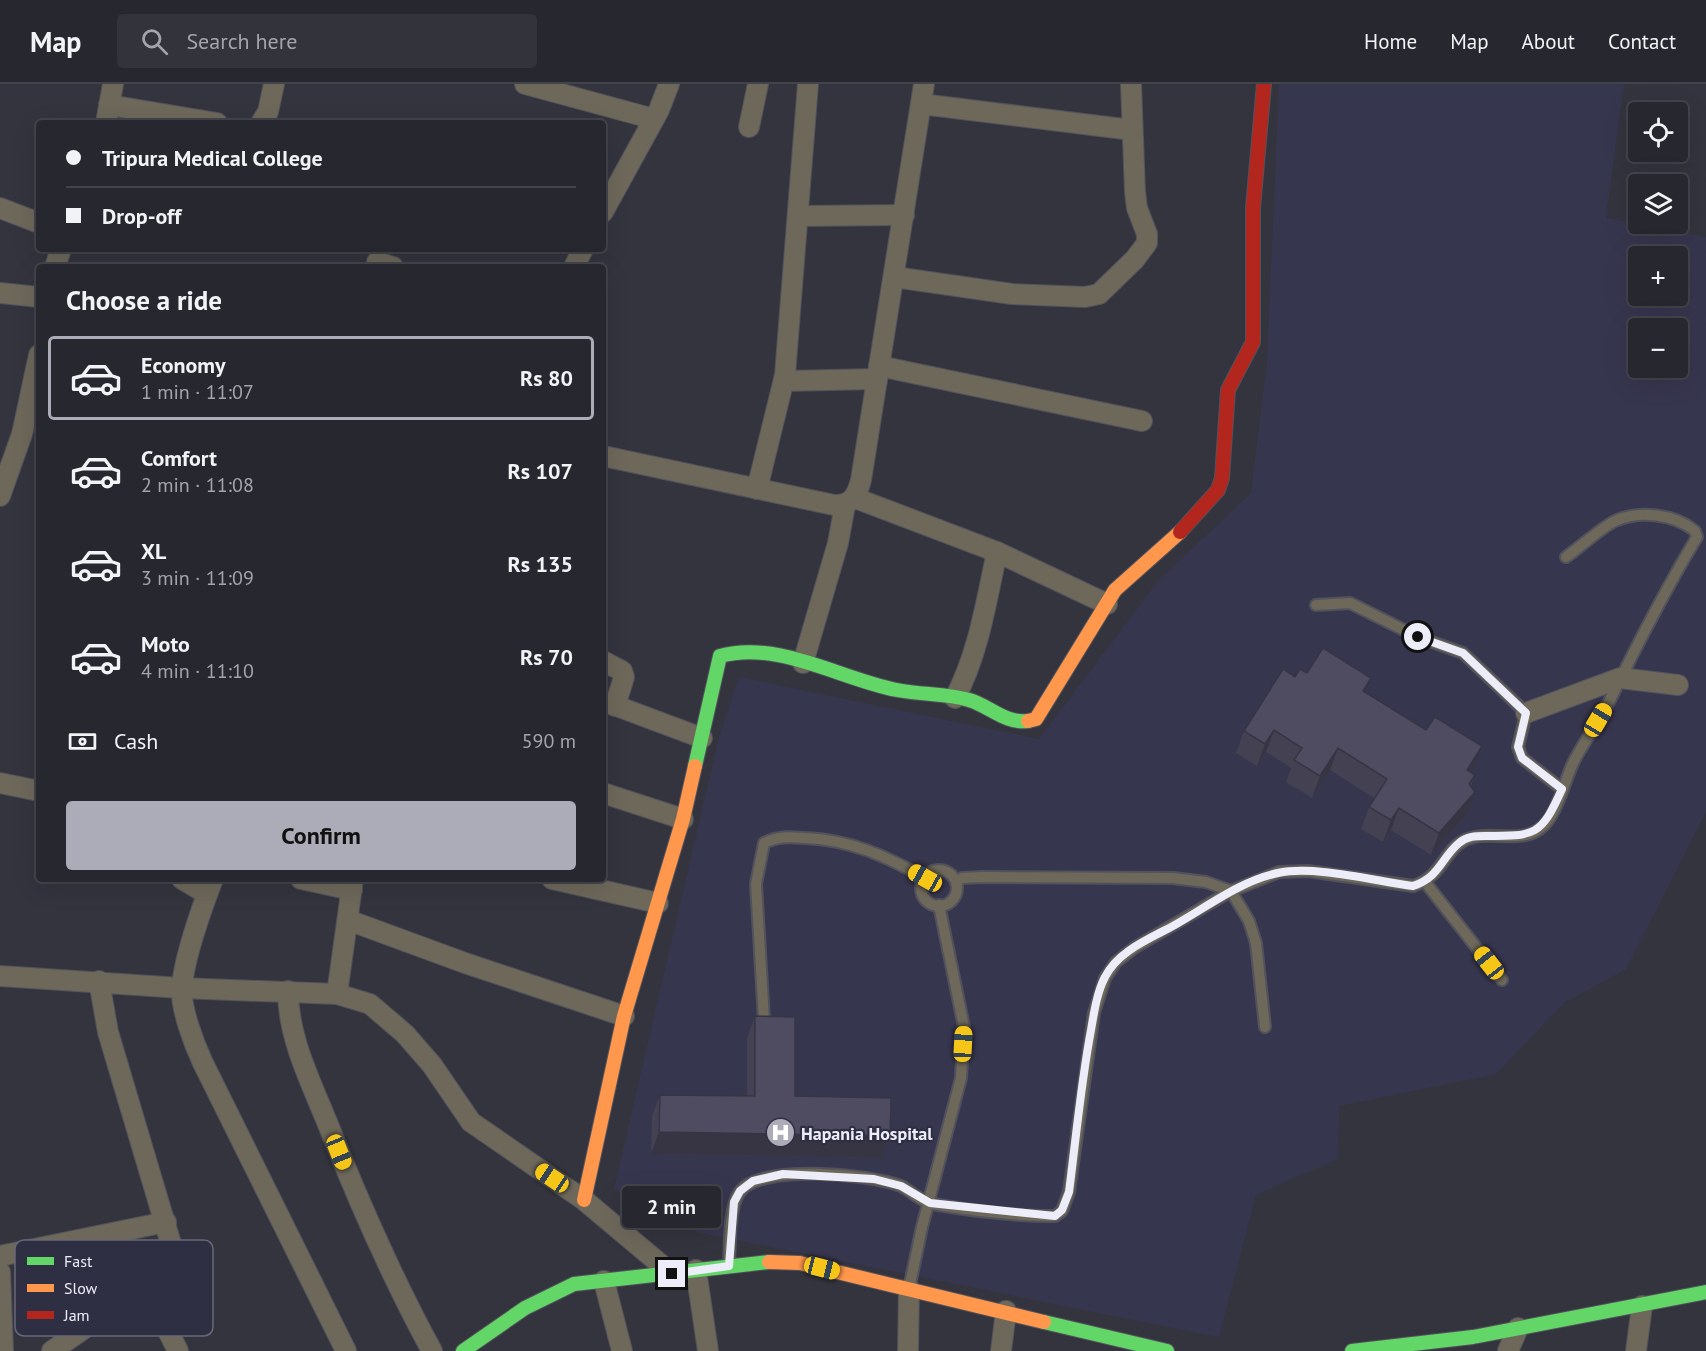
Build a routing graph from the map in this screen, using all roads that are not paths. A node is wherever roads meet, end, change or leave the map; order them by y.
1 (113, 84) edge
2 (274, 84) edge
3 (669, 84) edge
4 (758, 84) edge
5 (808, 84) edge
6 (924, 84) edge
7 (1131, 84) edge
8 (1264, 84) edge
9 (529, 85) edge
10 (921, 104) junction
11 (108, 114) edge
12 (654, 119) junction
13 (181, 120) edge
14 (263, 120) edge
15 (749, 127) dead end
16 (1132, 130) junction
17 (606, 207) edge
18 (0, 208) edge
19 (904, 215) junction
20 (799, 216) junction
21 (36, 222) edge
22 (894, 277) junction
23 (0, 293) edge
24 (36, 297) edge
25 (36, 369) edge
26 (878, 373) junction
27 (784, 381) junction
28 (1142, 421) dead end
29 (606, 457) edge
30 (1, 488) edge
31 (757, 489) junction
32 (850, 502) junction
33 (997, 552) junction
34 (1566, 557) dead end
35 (1107, 604) junction
36 (1316, 605) dead end
37 (606, 662) edge
38 (804, 663) junction
39 (1620, 678) junction
40 (1678, 685) dead end
41 (955, 698) junction
42 (609, 704) edge
43 (1526, 713) junction
44 (702, 738) junction
45 (0, 783) edge
46 (1562, 789) junction
47 (36, 790) edge
48 (606, 794) edge
49 (683, 819) junction
50 (925, 878) junction
51 (192, 882) edge
52 (326, 882) edge
53 (565, 882) edge
54 (1425, 882) junction
55 (956, 883) junction
56 (352, 885) edge
57 (210, 887) edge
58 (1231, 891) junction
59 (658, 903) junction
60 (939, 905) junction
61 (348, 920) junction
62 (0, 975) edge
63 (1502, 980) dead end
64 (99, 981) junction
65 (181, 988) junction
66 (288, 991) junction
67 (337, 994) junction
68 (624, 1016) junction
69 (764, 1020) edge
70 (1265, 1027) dead end
71 (584, 1200) junction
72 (930, 1203) junction
73 (166, 1222) junction
74 (78, 1240) edge
75 (170, 1240) edge
76 (15, 1253) edge
77 (0, 1256) edge
78 (729, 1266) junction
79 (696, 1270) junction
80 (0, 1272) edge
81 (672, 1274) junction
82 (604, 1281) junction
83 (909, 1289) junction
84 (1706, 1292) edge
85 (1642, 1305) junction
86 (1006, 1311) junction
87 (1518, 1328) junction
88 (72, 1336) edge
89 (170, 1336) edge
90 (1470, 1344) edge
91 (3, 1351) edge
92 (52, 1351) edge
93 (178, 1351) edge
94 (346, 1351) edge
95 (432, 1351) edge
96 (463, 1351) edge
97 (622, 1351) edge
98 (708, 1351) edge
99 (908, 1351) edge
100 (1001, 1351) edge
101 (1167, 1351) edge
102 (1352, 1351) edge
103 (1508, 1351) edge
104 (1636, 1351) edge

1 - 11 street
2 - 14 street
3 - 12 street
4 - 15 street
5 - 20 street
6 - 10 street
7 - 16 street
8 - 35 street
9 - 12 street
10 - 16 street
10 - 19 street
11 - 13 street
12 - 17 street
16 - 22 street
18 - 21 street
19 - 20 street
19 - 22 street
20 - 27 street
22 - 26 street
23 - 24 street
25 - 30 street
26 - 27 street
26 - 28 street
26 - 32 street
27 - 31 street
29 - 31 street
31 - 32 street
32 - 33 street
32 - 38 street
33 - 35 street
33 - 41 street
34 - 39 lane
35 - 41 street
36 - 43 lane
37 - 42 street
38 - 41 street
38 - 44 street
39 - 40 street
39 - 43 street
39 - 46 lane
42 - 44 street
43 - 46 lane
44 - 49 street
45 - 47 street
46 - 54 lane
48 - 49 street
49 - 59 street
50 - 55 lane
50 - 60 lane
50 - 69 lane
51 - 57 street
52 - 56 street
53 - 59 street
54 - 58 lane
54 - 63 lane
55 - 58 lane
55 - 60 lane
56 - 61 street
57 - 65 street
58 - 70 lane
58 - 72 lane
59 - 68 street
60 - 72 lane
61 - 67 street
61 - 68 street
62 - 64 street
64 - 65 street
64 - 73 street
65 - 66 street
65 - 94 street
66 - 67 street
66 - 95 street
67 - 71 street
68 - 71 street
71 - 81 street
72 - 78 lane
72 - 83 lane
73 - 74 street
73 - 75 street
76 - 77 street
78 - 79 street
78 - 83 street
79 - 81 street
79 - 98 street
80 - 91 street
81 - 82 street
82 - 96 street
82 - 97 street
83 - 86 street
83 - 99 street
84 - 85 street
85 - 87 street
85 - 104 street
86 - 100 street
86 - 101 street
87 - 90 street
87 - 103 street
88 - 92 street
89 - 93 street
90 - 102 street

